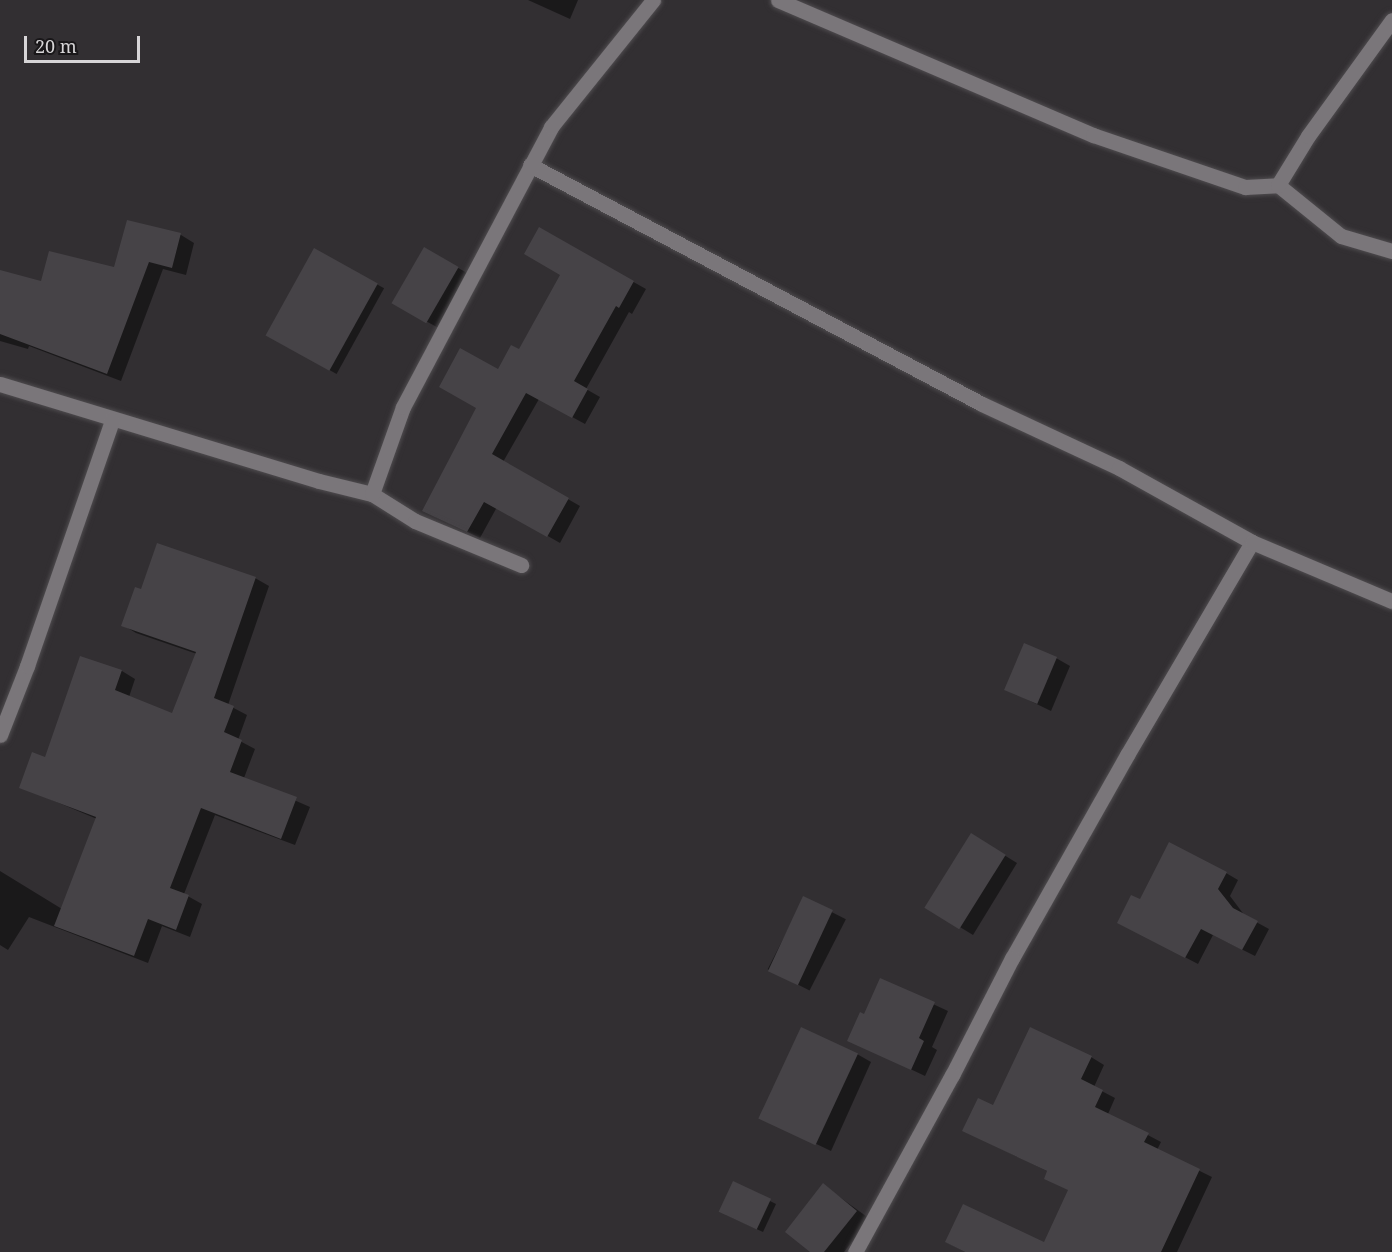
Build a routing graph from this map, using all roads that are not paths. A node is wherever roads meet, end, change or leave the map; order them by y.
1 (653, 0) edge
2 (778, 0) edge
3 (1392, 20) edge
4 (530, 165) junction
5 (1278, 185) junction
6 (1392, 251) edge
7 (0, 384) edge
8 (112, 420) junction
9 (372, 494) junction
10 (1252, 542) junction
11 (521, 565) dead end
12 (1392, 601) edge
13 (0, 735) edge
14 (855, 1252) edge

1 - 4 street
2 - 5 street
3 - 5 street
4 - 9 street
4 - 10 street
5 - 6 street
7 - 8 street
8 - 9 street
8 - 13 street
9 - 11 street
10 - 12 street
10 - 14 street

